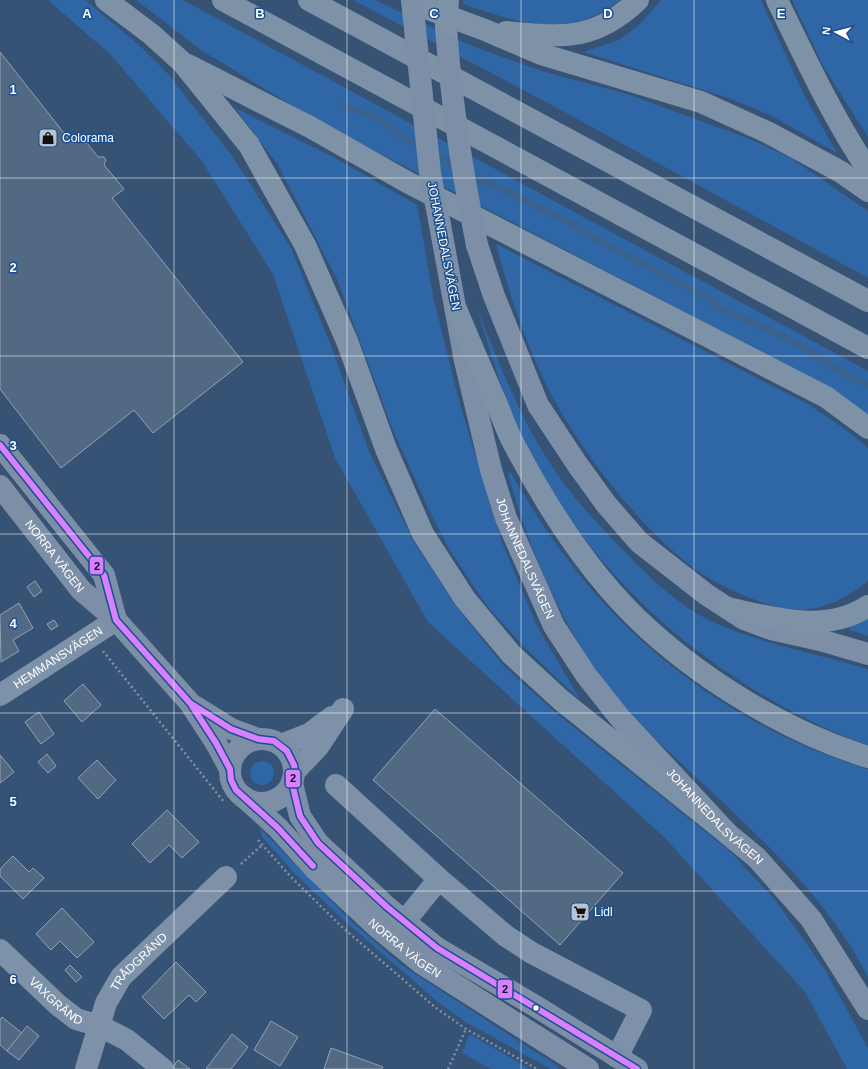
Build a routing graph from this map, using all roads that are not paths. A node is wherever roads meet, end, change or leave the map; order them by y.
1 (106, 0) edge
2 (223, 0) edge
3 (309, 0) edge
4 (412, 0) edge
5 (444, 0) edge
6 (448, 0) edge
7 (638, 0) edge
8 (777, 0) edge
9 (446, 27) junction
10 (485, 30) junction
11 (182, 62) junction
12 (868, 170) edge
13 (868, 191) edge
14 (868, 301) edge
15 (456, 309) junction
16 (868, 348) edge
17 (868, 428) edge
18 (0, 445) edge
19 (0, 486) edge
20 (868, 606) edge
21 (728, 608) junction
22 (116, 620) junction
23 (868, 654) edge
24 (0, 696) edge
25 (190, 703) junction
26 (258, 739) junction
27 (281, 745) junction
28 (868, 757) edge
29 (230, 769) junction
30 (294, 777) junction
31 (336, 785) dead end
32 (244, 797) junction
33 (728, 834) junction
34 (226, 877) dead end
35 (439, 879) junction
36 (404, 922) junction
37 (0, 950) edge
38 (868, 1010) edge
39 (100, 1026) junction
40 (617, 1057) junction
41 (86, 1069) edge
42 (163, 1069) edge
43 (588, 1069) edge
44 (637, 1069) edge

1 - 11 highway
2 - 16 highway
3 - 14 highway
4 - 10 highway
4 - 15 main road, JOHANNEDALSVÄGEN, bridge
5 - 9 main road, bridge
6 - 9 highway, bridge
7 - 10 highway
8 - 12 highway
9 - 21 main road, bridge
10 - 13 highway
11 - 17 highway
11 - 33 highway
15 - 28 highway
15 - 33 main road, JOHANNEDALSVÄGEN
18 - 22 main road, NORRA VÄGEN
19 - 22 main road, NORRA VÄGEN
20 - 21 highway
21 - 23 main road
22 - 24 street, HEMMANSVÄGEN
22 - 25 main road, NORRA VÄGEN
25 - 26 main road, NORRA VÄGEN
25 - 29 main road, NORRA VÄGEN
26 - 27 main road
26 - 29 main road
27 - 30 main road
27 - 30 street
29 - 32 main road
30 - 32 main road
30 - 36 main road, NORRA VÄGEN
31 - 35 street
32 - 43 main road, NORRA VÄGEN
33 - 38 main road, JOHANNEDALSVÄGEN
34 - 39 street, TRÅDGRÄND
35 - 36 street
35 - 40 street
36 - 40 main road, NORRA VÄGEN
37 - 39 street, VAXGRÄND
39 - 41 street, TRÅDGRÄND
39 - 42 street, VAXGRÄND
40 - 44 main road, NORRA VÄGEN

